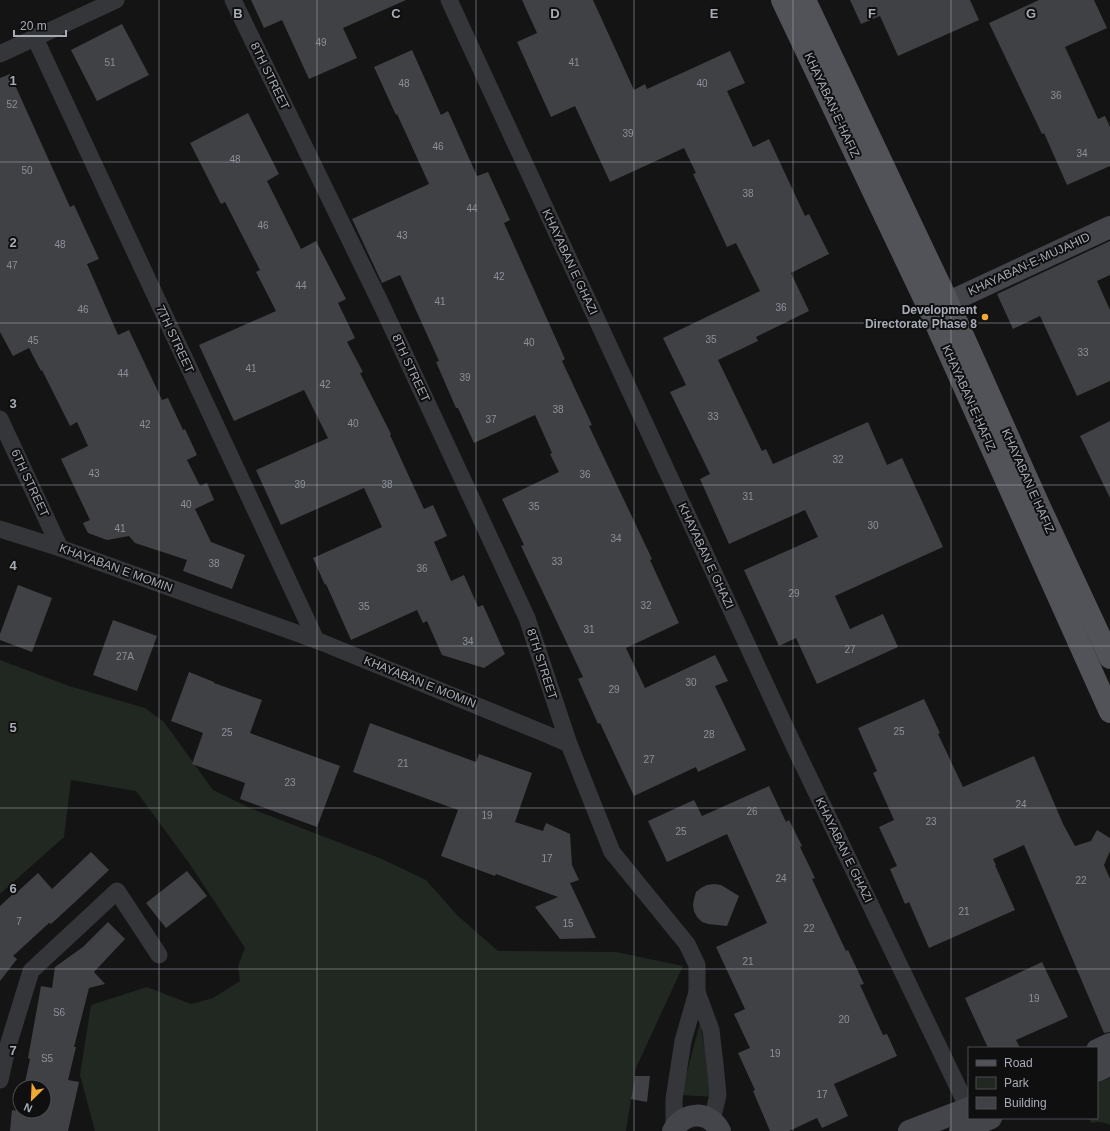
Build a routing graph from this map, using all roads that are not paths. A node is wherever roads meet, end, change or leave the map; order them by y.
1 (116, 0) edge
2 (233, 0) edge
3 (449, 0) edge
4 (782, 0) edge
5 (805, 0) edge
6 (35, 38) junction
7 (0, 54) edge
8 (1110, 227) edge
9 (939, 307) junction
10 (0, 419) edge
11 (0, 529) edge
12 (60, 548) junction
13 (316, 640) junction
14 (1110, 658) edge
15 (1110, 712) edge
16 (569, 744) junction
17 (159, 955) dead end
18 (697, 992) junction
19 (1110, 1044) edge
20 (4, 1048) edge
21 (1098, 1050) edge
22 (1110, 1065) edge
23 (1098, 1071) edge
24 (0, 1080) edge
25 (968, 1109) edge
26 (973, 1119) edge
27 (716, 1126) edge
28 (673, 1130) edge
29 (909, 1131) edge

1 - 6 street
2 - 16 street, 8TH STREET
3 - 25 street, KHAYABAN E GHAZI
4 - 9 main road, KHAYABAN-E-HAFIZ
5 - 9 main road, KHAYABAN-E-HAFIZ
6 - 7 street
6 - 13 street, 7TH STREET
8 - 9 main road, KHAYABAN-E-MUJAHID
9 - 14 main road, KHAYABAN E HAFIZ
9 - 15 main road, KHAYABAN-E-HAFIZ
10 - 12 street, 6TH STREET
11 - 12 street, KHAYABAN E MOMIN
12 - 13 street, KHAYABAN E MOMIN
13 - 16 street, KHAYABAN E MOMIN
16 - 18 street
17 - 20 street
18 - 27 street
18 - 28 street
19 - 21 main road
20 - 24 street
22 - 23 main road
26 - 29 main road
27 - 28 main road

